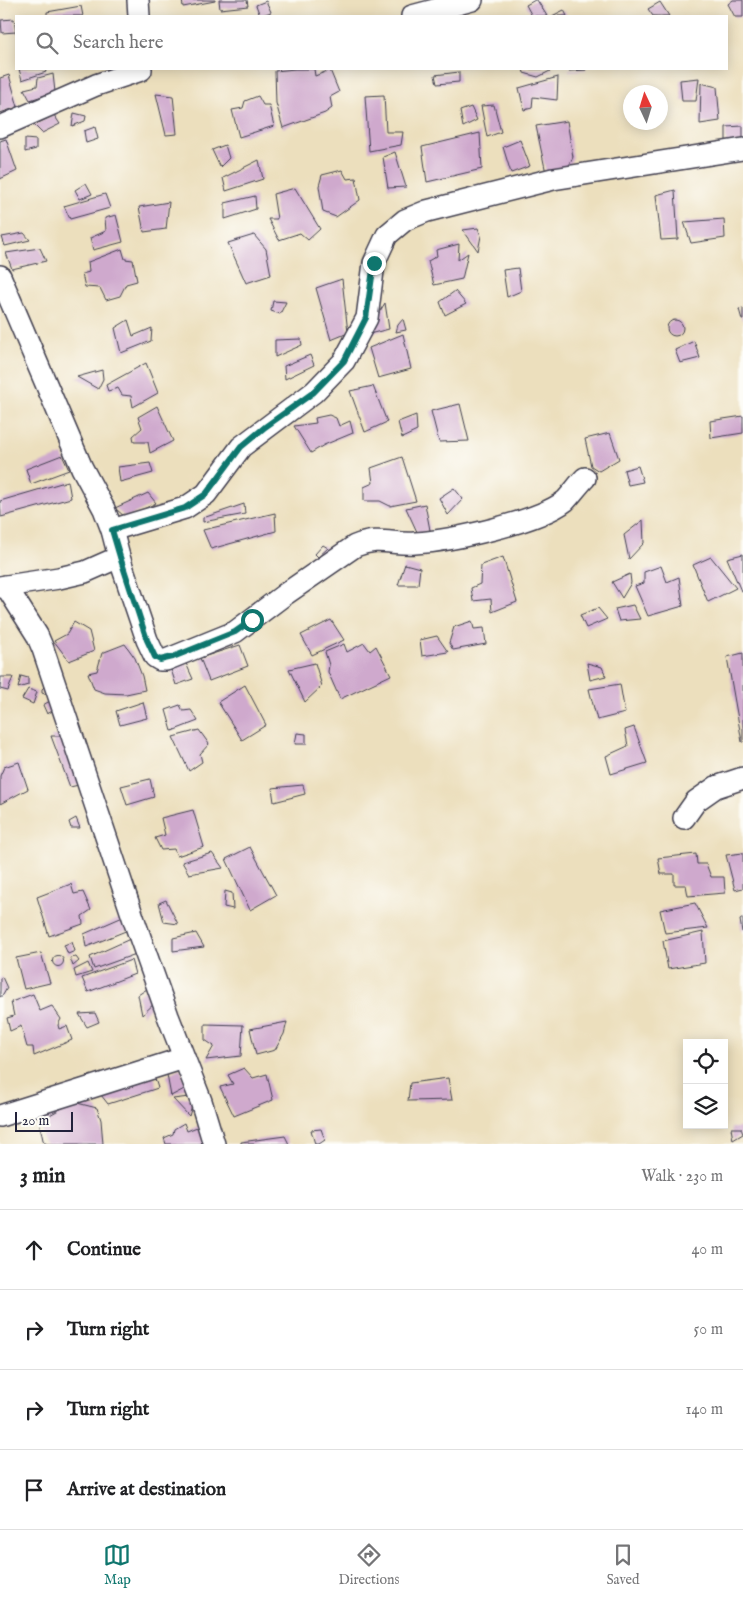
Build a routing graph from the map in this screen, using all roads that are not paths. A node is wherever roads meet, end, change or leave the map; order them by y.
1 (138, 0) edge
2 (472, 0) edge
3 (139, 15) edge
4 (416, 15) edge
5 (143, 70) edge
6 (0, 127) edge
7 (743, 149) edge
8 (0, 276) edge
9 (585, 478) dead end
10 (112, 530) junction
11 (120, 557) junction
12 (3, 586) edge
13 (743, 778) edge
14 (684, 818) dead end
15 (184, 1058) junction
16 (0, 1116) edge
17 (214, 1144) edge

1 - 3 street
2 - 4 street
5 - 6 street
7 - 10 street
8 - 10 street
9 - 11 street
10 - 11 street
11 - 12 street
12 - 15 street
13 - 14 street
15 - 16 street
15 - 17 street

